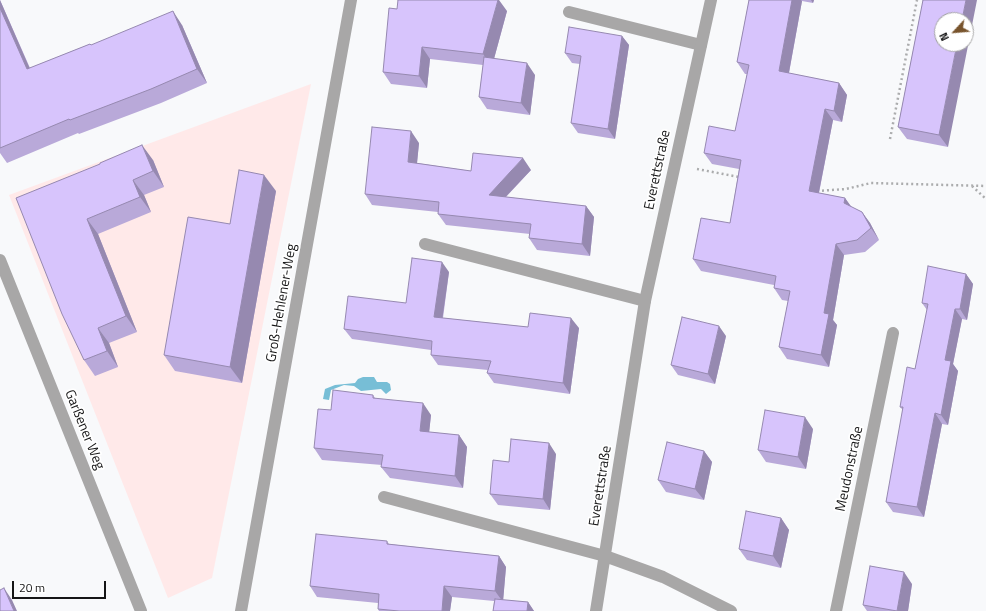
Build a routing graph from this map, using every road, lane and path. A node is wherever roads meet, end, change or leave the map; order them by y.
1 (351, 0) edge
2 (711, 0) edge
3 (917, 0) edge
4 (569, 12) dead end
5 (701, 45) junction
6 (890, 139) dead end
7 (674, 165) junction
8 (741, 177) edge
9 (972, 186) junction
10 (986, 186) edge
11 (816, 191) edge
12 (986, 199) edge
13 (425, 244) dead end
14 (0, 260) edge
15 (645, 301) junction
16 (893, 333) dead end
17 (384, 497) dead end
18 (605, 556) junction
19 (141, 611) edge
20 (242, 611) edge
21 (596, 611) edge
22 (730, 611) edge
23 (836, 611) edge

1 - 20 street, Groß-Hehlener-Weg
2 - 5 street, Everettstraße
3 - 6 path
4 - 5 street
5 - 7 street, Everettstraße
7 - 8 path
7 - 15 street, Everettstraße
9 - 10 path
9 - 11 path
9 - 12 path
13 - 15 street
14 - 19 street, Garßener Weg
15 - 18 street, Everettstraße
16 - 23 street, Meudonstraße
17 - 18 street
18 - 21 street, Everettstraße
18 - 22 street

